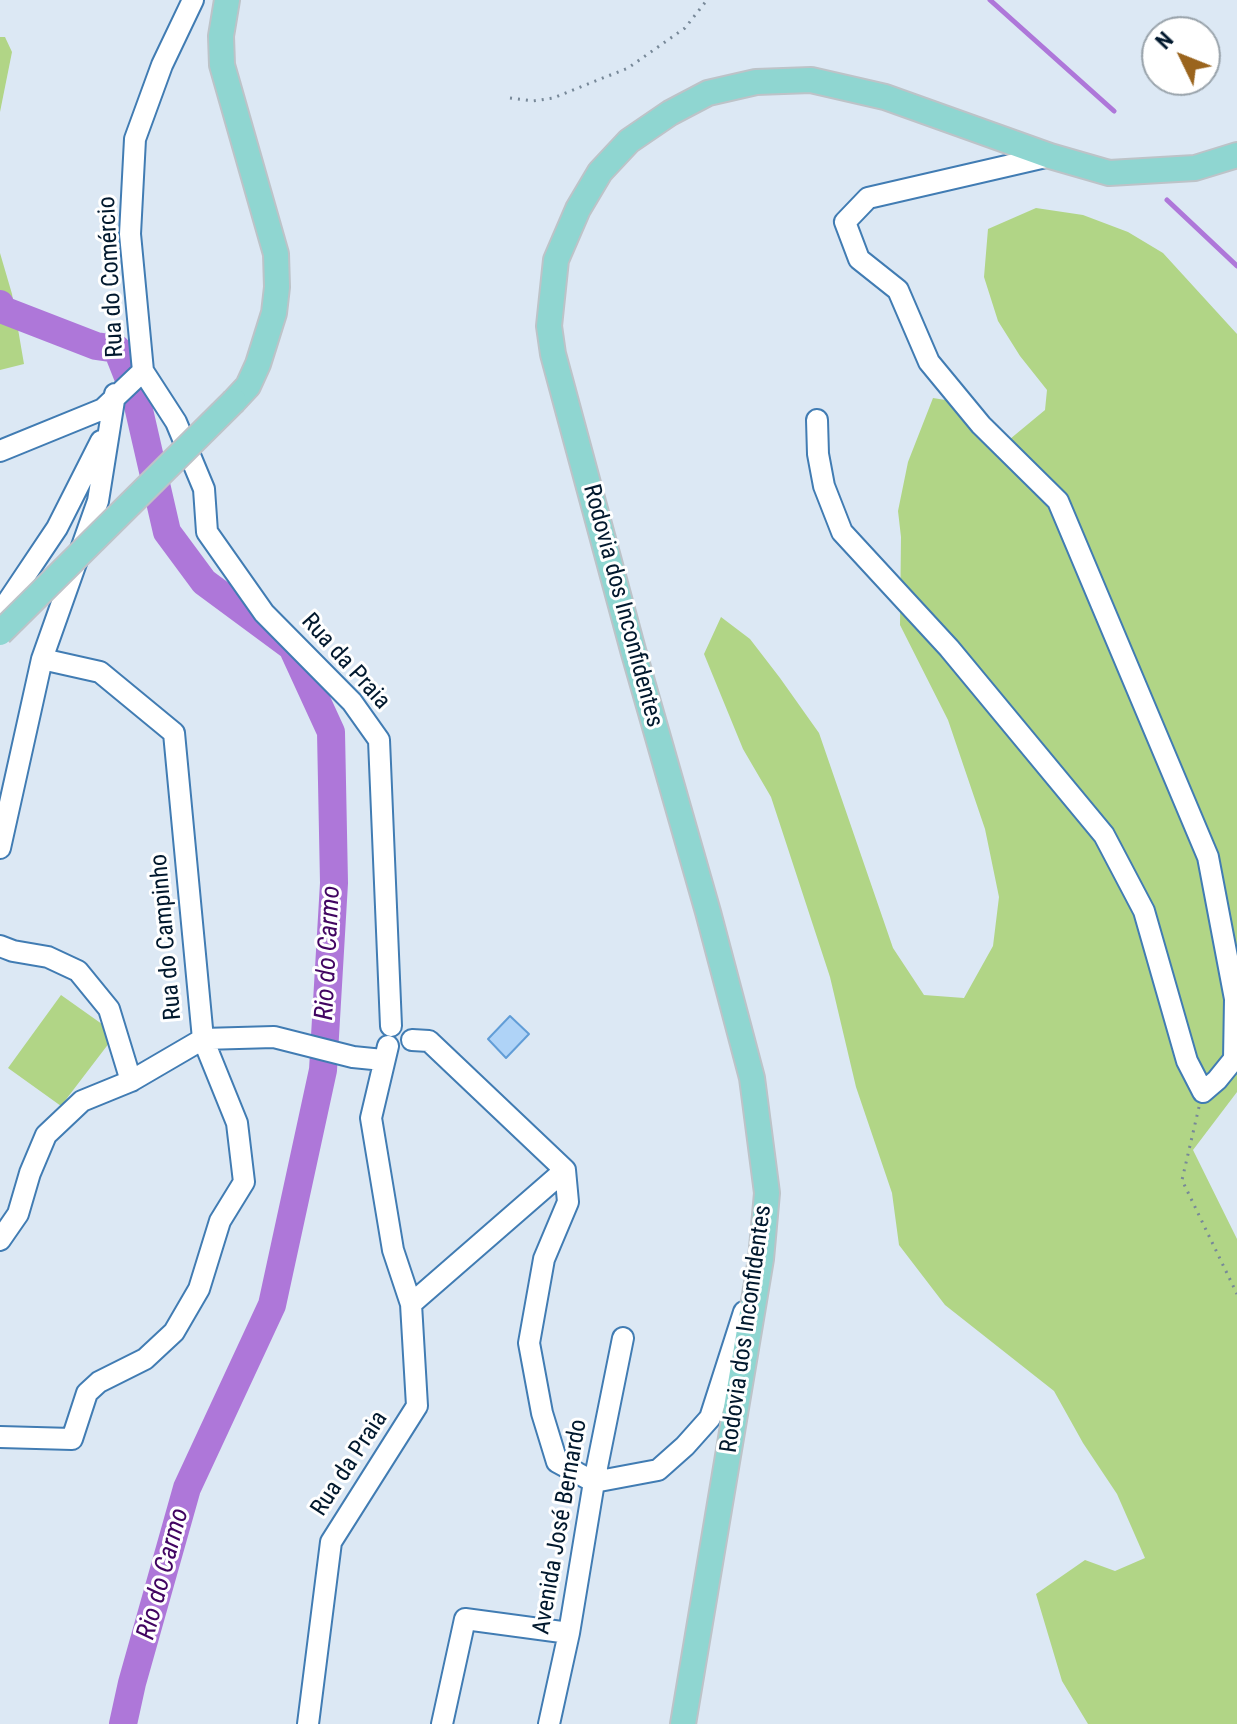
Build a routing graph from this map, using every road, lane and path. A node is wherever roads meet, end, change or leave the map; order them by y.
1 (193, 0) edge
2 (227, 0) edge
3 (707, 0) edge
4 (510, 98) dead end
5 (1237, 155) edge
6 (1050, 156) junction
7 (143, 371) junction
8 (115, 394) junction
9 (817, 420) dead end
10 (109, 425) junction
11 (0, 451) edge
12 (0, 613) edge
13 (0, 633) edge
14 (42, 659) junction
15 (0, 848) edge
16 (0, 946) edge
17 (203, 1039) junction
18 (387, 1044) junction
19 (131, 1081) junction
20 (1203, 1092) junction
21 (565, 1170) junction
22 (0, 1240) edge
23 (761, 1259) junction
24 (1237, 1294) edge
25 (411, 1304) junction
26 (623, 1338) dead end
27 (0, 1437) edge
28 (594, 1482) junction
29 (569, 1633) junction
30 (683, 1720) edge
31 (308, 1724) edge
32 (442, 1724) edge
33 (549, 1724) edge

1 - 7 street, Rua do Comércio
2 - 13 main road, bridge
3 - 4 path
5 - 6 main road, Rodovia dos Inconfidentes
6 - 20 street
6 - 23 main road, Rodovia dos Inconfidentes
7 - 8 street
7 - 18 street, Rua da Praia
8 - 10 street
8 - 11 street
9 - 20 street
10 - 12 street
10 - 14 street
14 - 15 street
14 - 17 street, Rua do Campinho
16 - 19 street
17 - 18 street
17 - 19 street, Rua do Campinho
17 - 27 street
18 - 21 street
18 - 25 street, Rua da Praia
19 - 22 street, Rua do Campinho
20 - 24 path
21 - 25 street
21 - 28 street
23 - 28 street
23 - 30 main road, Rodovia dos Inconfidentes
25 - 31 street, Rua da Praia
26 - 28 street, Avenida José Bernardo
28 - 29 street, Avenida José Bernardo
29 - 32 street
29 - 33 street, Avenida José Bernardo

